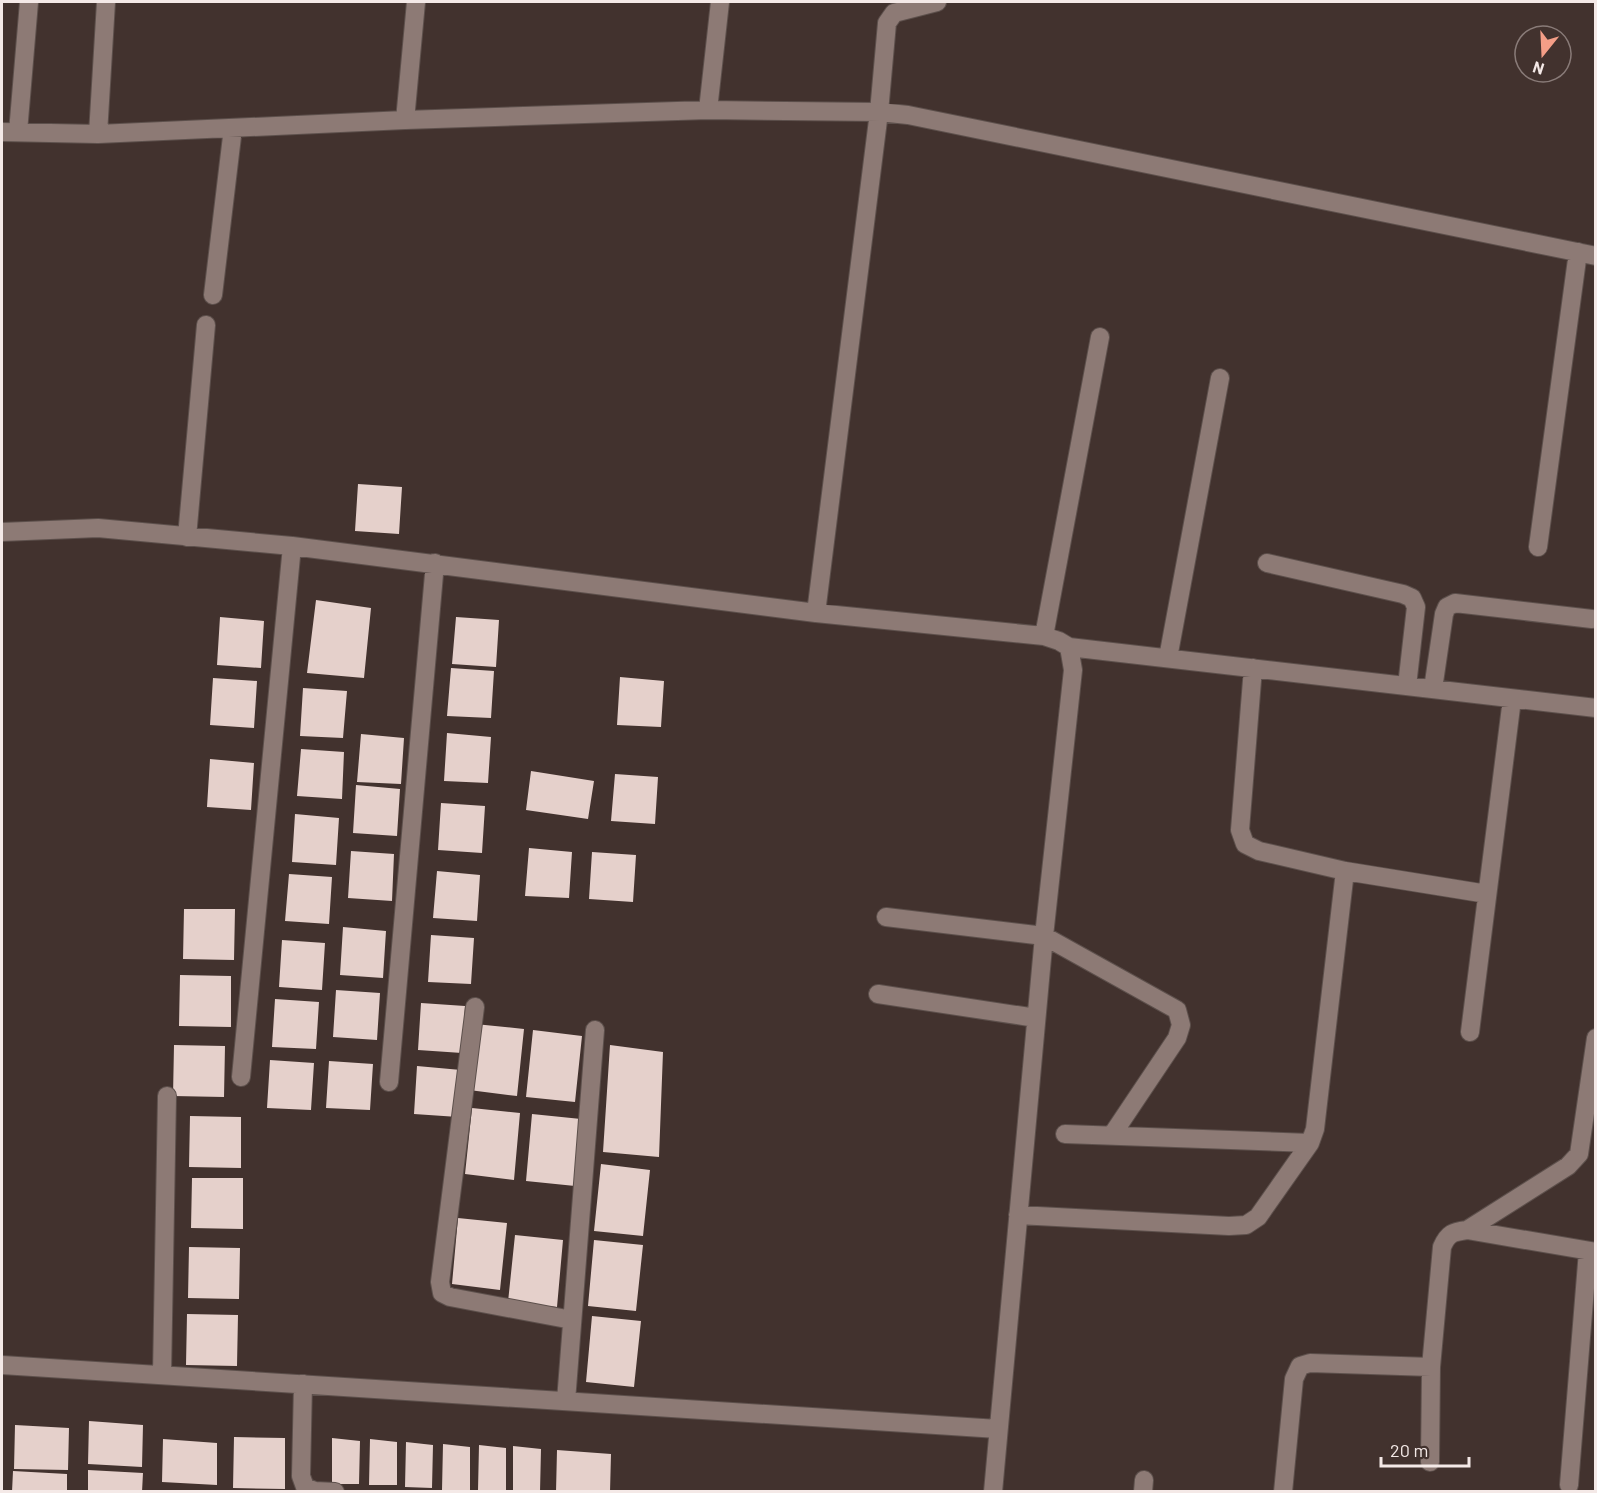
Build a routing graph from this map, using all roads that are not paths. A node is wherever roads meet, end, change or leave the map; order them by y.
1 (29, 2) edge
2 (106, 2) edge
3 (416, 2) edge
4 (720, 2) edge
5 (937, 2) edge
6 (708, 110) junction
7 (879, 112) junction
8 (405, 120) junction
9 (233, 128) junction
10 (10, 132) edge
11 (98, 134) junction
12 (1587, 254) edge
13 (213, 295) dead end
14 (206, 325) dead end
15 (1100, 337) dead end
16 (1220, 378) dead end
17 (2, 532) edge
18 (187, 537) junction
19 (292, 546) junction
20 (1538, 547) dead end
21 (435, 563) junction
22 (1267, 563) dead end
23 (816, 613) junction
24 (1592, 619) dead end
25 (1044, 636) junction
26 (1069, 647) junction
27 (1168, 658) junction
28 (1253, 668) junction
29 (1407, 686) junction
30 (1433, 689) junction
31 (1512, 699) junction
32 (1596, 708) edge
33 (1345, 871) junction
34 (1487, 894) junction
35 (886, 916) dead end
36 (1044, 936) junction
37 (878, 994) dead end
38 (476, 1007) dead end
39 (1036, 1018) junction
40 (595, 1030) dead end
41 (1470, 1032) dead end
42 (1596, 1038) edge
43 (241, 1077) dead end
44 (389, 1082) dead end
45 (1592, 1092) edge
46 (167, 1096) dead end
47 (1065, 1134) dead end
48 (1112, 1135) junction
49 (1310, 1143) junction
50 (1018, 1215) junction
51 (1467, 1230) junction
52 (1592, 1251) edge
53 (572, 1320) junction
54 (2, 1365) edge
55 (1431, 1367) junction
56 (162, 1375) junction
57 (303, 1384) junction
58 (566, 1401) junction
59 (998, 1429) junction
60 (1430, 1462) dead end
61 (1569, 1485) dead end
62 (335, 1491) edge
63 (993, 1491) edge
64 (1283, 1491) edge

1 - 10 street
2 - 11 street
3 - 8 street
4 - 6 street
5 - 7 street
6 - 7 street
6 - 8 street
7 - 12 street
7 - 23 street
8 - 9 street
9 - 11 street
9 - 13 street
10 - 11 street
12 - 20 street
14 - 18 street
15 - 25 street
16 - 27 street
17 - 18 street
18 - 19 street
19 - 21 street
19 - 43 street
21 - 23 street
21 - 44 street
22 - 29 street
23 - 25 street
24 - 30 street
25 - 26 street
26 - 27 street
26 - 36 street
27 - 28 street
28 - 29 street
28 - 33 street
29 - 30 street
30 - 31 street
31 - 32 street
31 - 34 street
33 - 34 street
33 - 49 street
34 - 41 street
35 - 36 street
36 - 39 street
36 - 48 street
37 - 39 street
38 - 53 street
39 - 50 street
40 - 53 street
42 - 45 street
45 - 51 street
46 - 56 street
47 - 48 street
48 - 49 street
49 - 50 street
50 - 59 street
51 - 52 street
51 - 55 street
52 - 61 street
53 - 58 street
54 - 56 street
55 - 60 street
55 - 64 street
56 - 57 street
57 - 58 street
57 - 62 street
58 - 59 street
59 - 63 street

